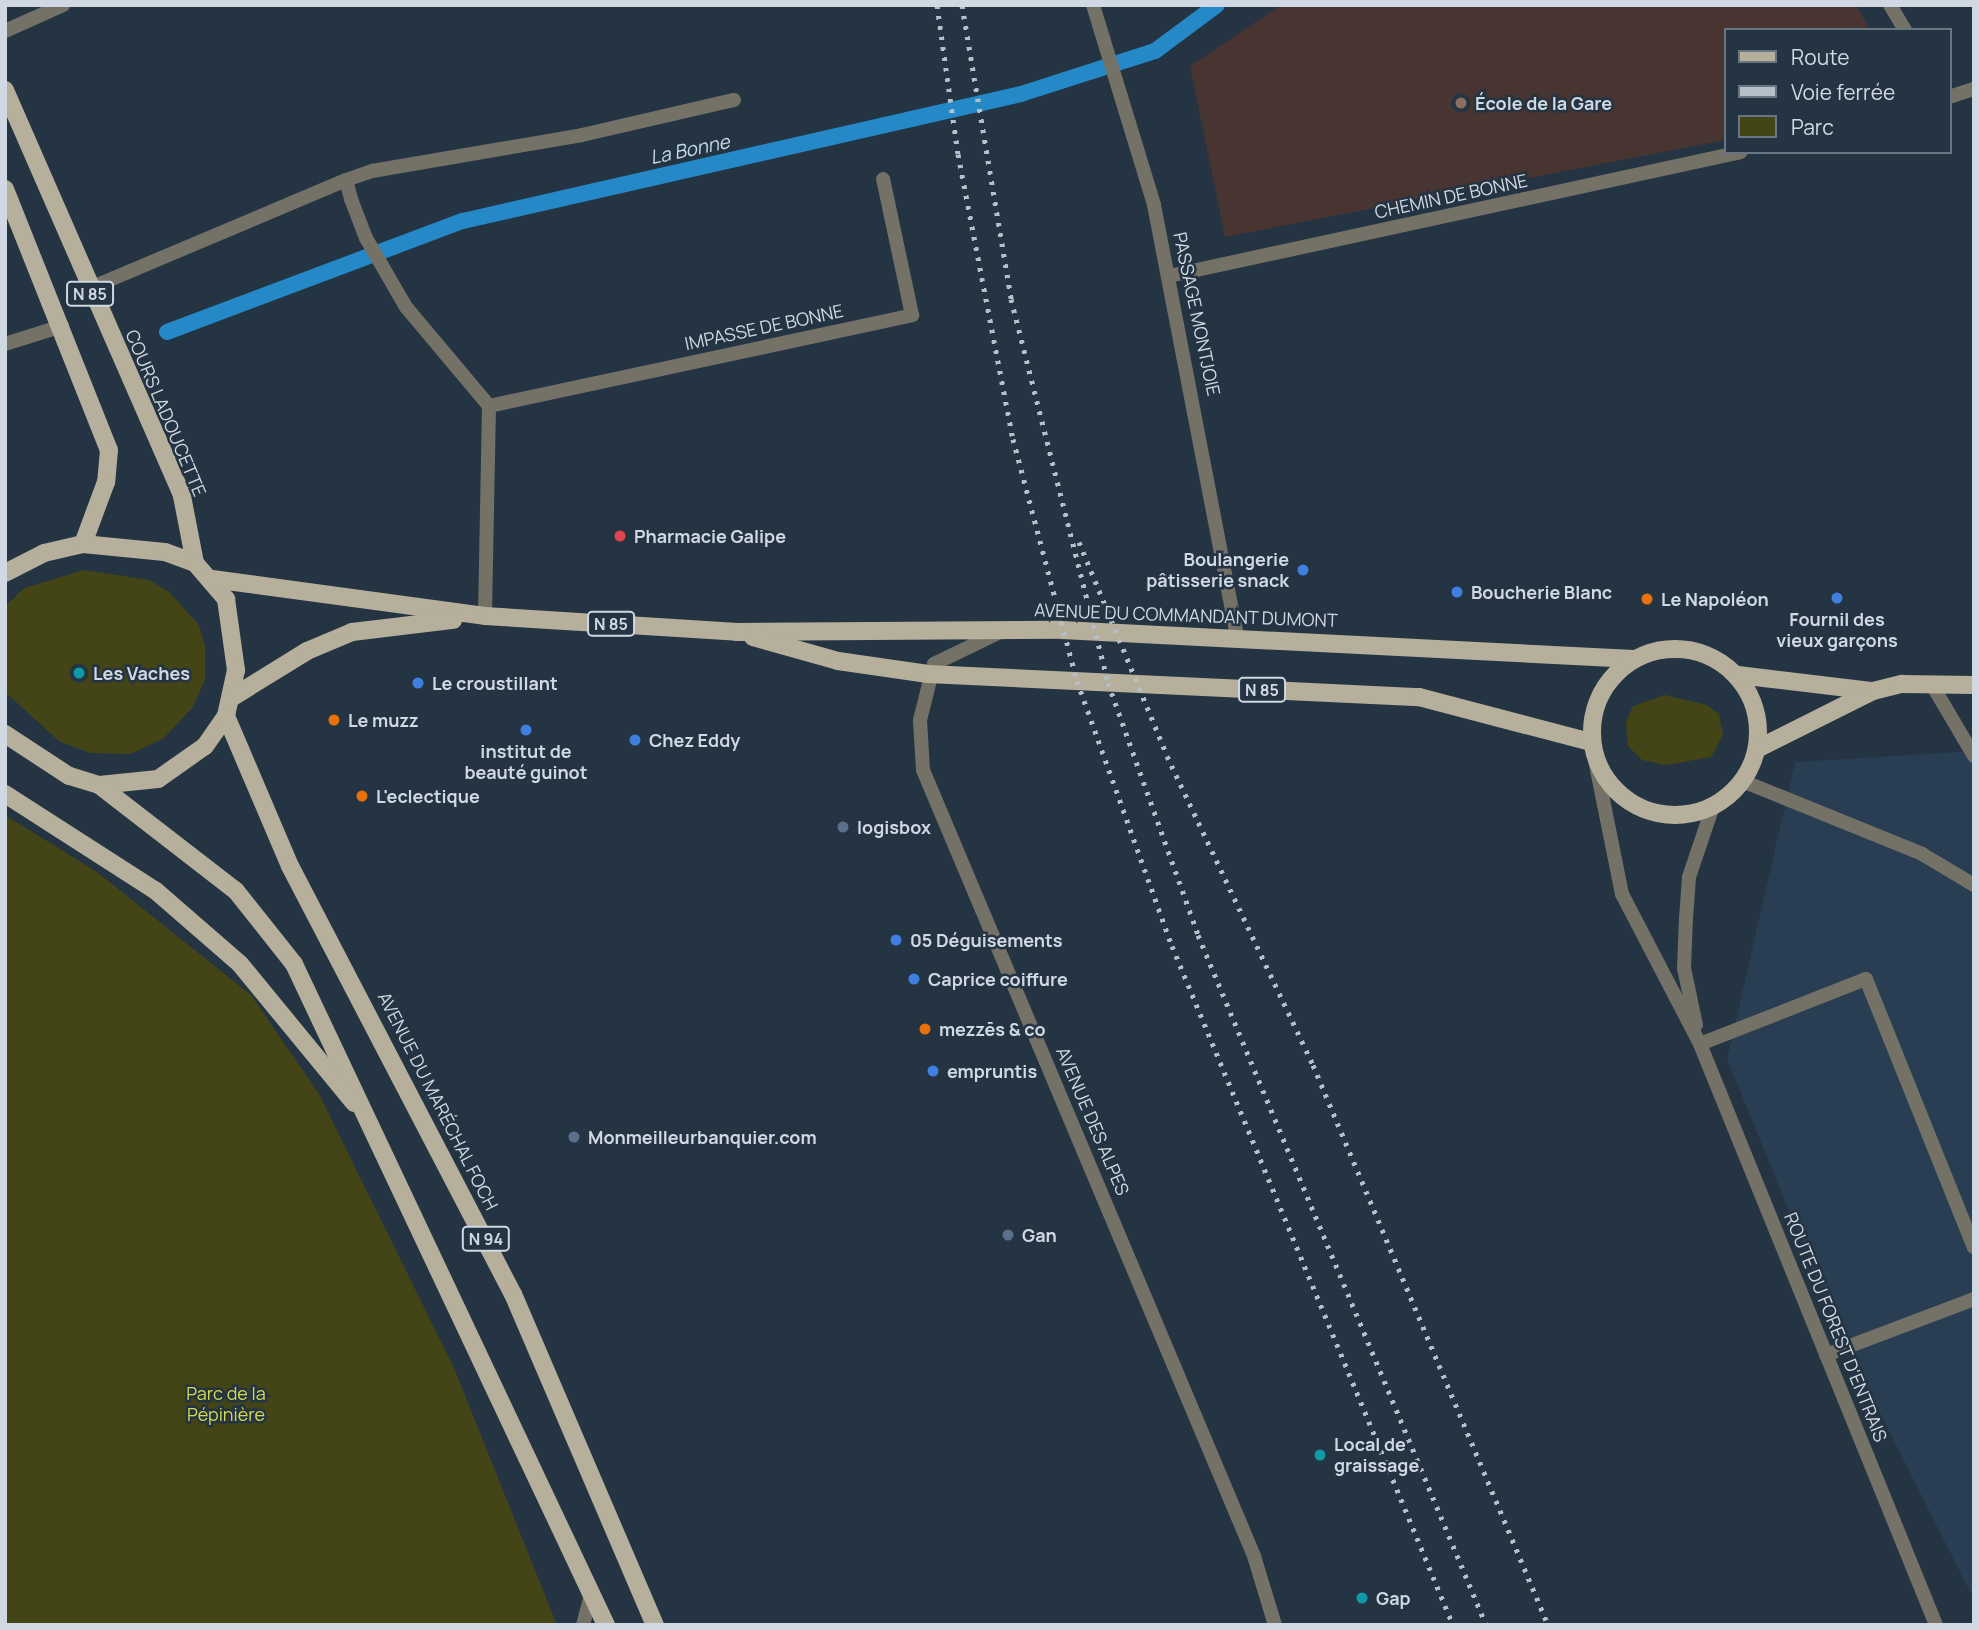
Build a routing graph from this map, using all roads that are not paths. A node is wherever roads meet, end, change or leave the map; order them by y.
1 (63, 5) edge
2 (1093, 5) edge
3 (1890, 5) edge
4 (1904, 28) edge
5 (5, 31) edge
6 (1974, 89) edge
7 (5, 90) edge
8 (1951, 96) edge
9 (734, 100) dead end
10 (1732, 154) edge
11 (883, 179) dead end
12 (346, 180) junction
13 (5, 189) edge
14 (1169, 276) junction
15 (88, 289) junction
16 (62, 326) junction
17 (5, 344) edge
18 (489, 406) junction
19 (83, 544) junction
20 (195, 563) junction
21 (10, 567) edge
22 (212, 579) junction
23 (485, 616) junction
24 (1005, 629) junction
25 (737, 632) junction
26 (1237, 637) junction
27 (1633, 659) junction
28 (928, 674) junction
29 (1738, 675) junction
30 (1931, 683) junction
31 (1974, 685) edge
32 (1873, 691) junction
33 (230, 698) junction
34 (226, 716) junction
35 (5, 734) edge
36 (1590, 742) junction
37 (1759, 748) junction
38 (1974, 756) edge
39 (1596, 765) junction
40 (1745, 782) junction
41 (99, 785) junction
42 (5, 794) edge
43 (1712, 810) junction
44 (1974, 885) edge
45 (1700, 1044) junction
46 (375, 1131) junction
47 (1974, 1247) edge
48 (1974, 1299) edge
49 (1826, 1355) junction
50 (592, 1592) junction
51 (583, 1625) edge
52 (606, 1625) edge
53 (655, 1625) edge
54 (1275, 1625) edge
55 (1936, 1625) edge

1 - 5 street
2 - 14 street, PASSAGE MONTJOIE
3 - 4 street
6 - 8 street
7 - 15 main road, COURS LADOUCETTE / N 85
9 - 12 street
10 - 14 street, CHEMIN DE BONNE
11 - 18 street, IMPASSE DE BONNE
12 - 15 street
12 - 18 street
13 - 16 main road, N 85
14 - 26 street, PASSAGE MONTJOIE
15 - 20 main road, COURS LADOUCETTE / N 85
16 - 17 street
16 - 19 main road, N 85
18 - 23 street
19 - 20 main road
19 - 21 main road
20 - 22 main road
22 - 23 main road, AVENUE DU COMMANDANT DUMONT / N 85
22 - 33 main road
23 - 25 main road, AVENUE DU COMMANDANT DUMONT / N 85
23 - 33 main road, AVENUE DU COMMANDANT DUMONT / N 85
24 - 25 main road, AVENUE DU COMMANDANT DUMONT / N 85
24 - 26 main road, AVENUE DU COMMANDANT DUMONT / N 85
24 - 28 street
25 - 28 main road, AVENUE DU COMMANDANT DUMONT / N 85
26 - 27 main road, AVENUE DU COMMANDANT DUMONT / N 85
27 - 29 main road
27 - 36 main road
28 - 36 main road, AVENUE DU COMMANDANT DUMONT / N 85
28 - 54 street, AVENUE DES ALPES
29 - 32 main road
29 - 37 main road
30 - 31 main road
30 - 32 main road
30 - 38 street
32 - 37 main road
33 - 34 main road
34 - 41 main road
34 - 53 main road, AVENUE DU MARÉCHAL FOCH / N 94
35 - 41 main road
36 - 39 main road
37 - 40 main road
39 - 43 main road
39 - 45 street, ROUTE DU FOREST D'ENTRAIS
40 - 43 main road
40 - 44 street
41 - 46 main road, N 94
42 - 46 main road
43 - 45 street, ROUTE DU FOREST D'ENTRAIS
45 - 47 street
45 - 49 street, ROUTE DU FOREST D'ENTRAIS
46 - 50 main road, N 94
48 - 49 street
49 - 55 street, ROUTE DU FOREST D'ENTRAIS
50 - 51 street
50 - 52 main road, N 94

